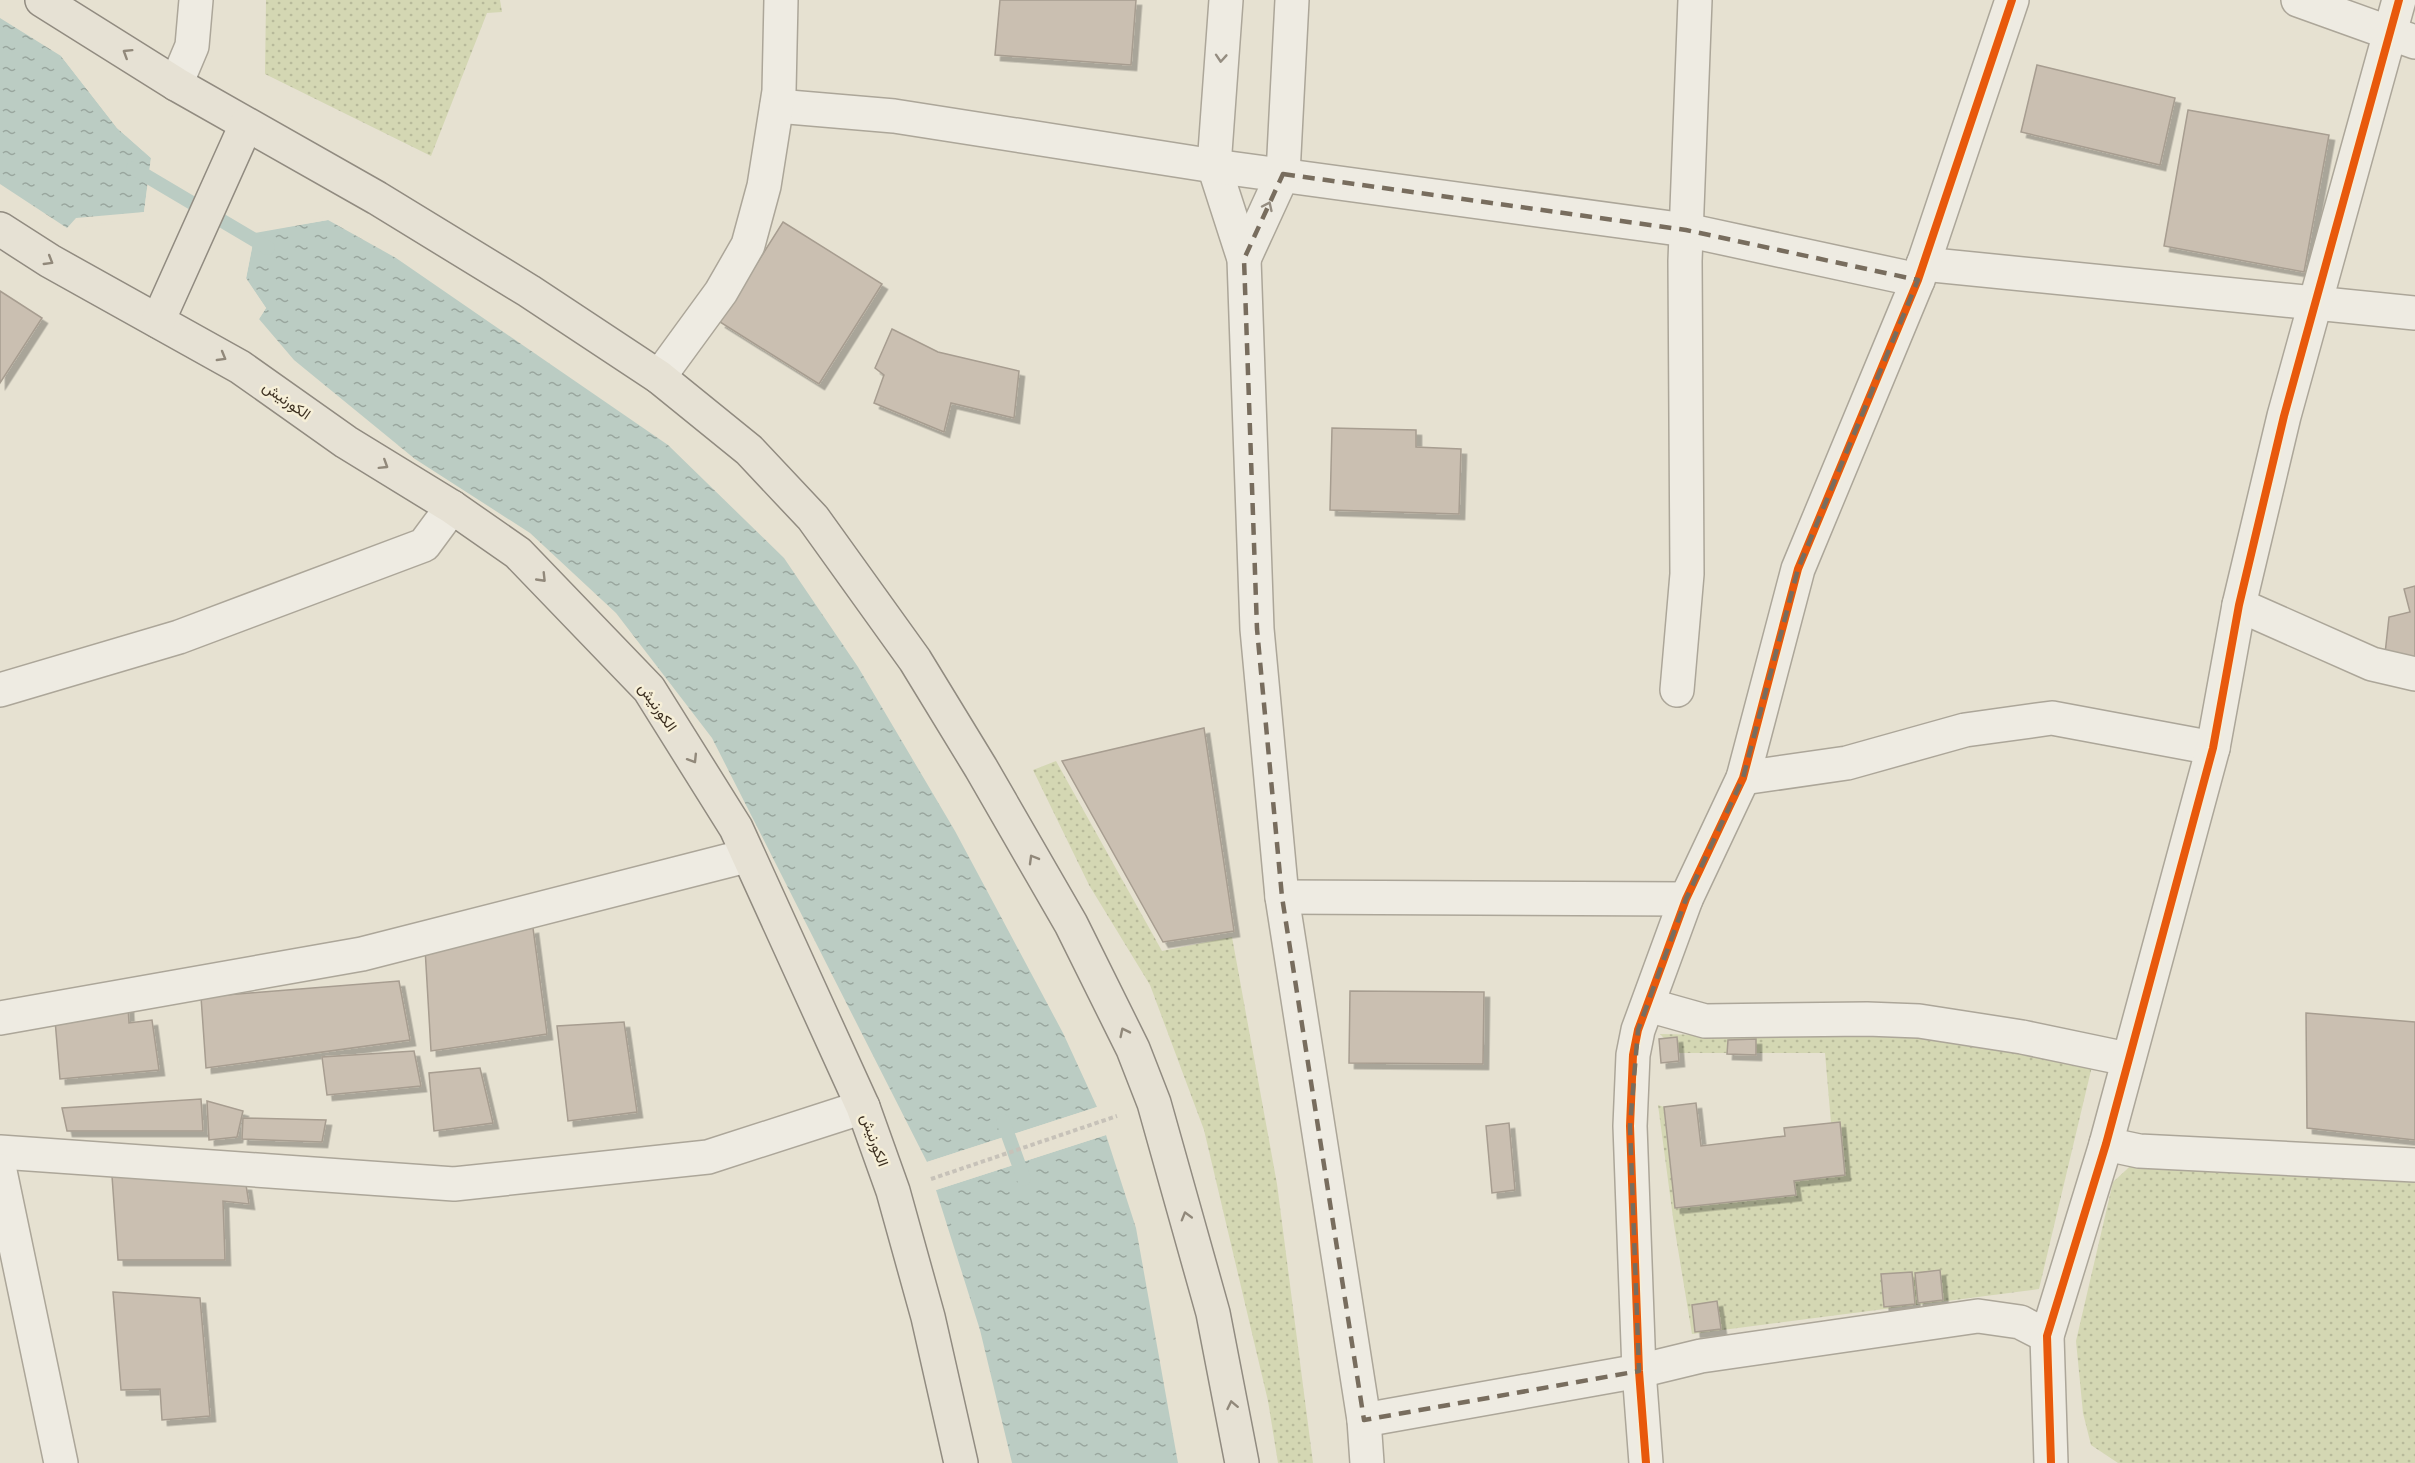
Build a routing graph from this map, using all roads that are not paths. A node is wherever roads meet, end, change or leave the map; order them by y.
1 (42, 0) edge
2 (196, 0) edge
3 (782, 0) edge
4 (1226, 0) edge
5 (1292, 0) edge
6 (1695, 0) edge
7 (2012, 0) edge
8 (2298, 0) edge
9 (2398, 0) edge
10 (2402, 37) edge
11 (176, 84) junction
12 (777, 106) junction
13 (240, 136) junction
14 (1214, 166) junction
15 (1284, 174) junction
16 (0, 229) edge
17 (1686, 230) junction
18 (1244, 259) junction
19 (1920, 272) junction
20 (2316, 302) junction
21 (2415, 314) edge
22 (158, 321) junction
23 (659, 377) junction
24 (452, 507) junction
25 (2239, 605) junction
26 (2415, 674) edge
27 (0, 690) edge
28 (1677, 690) dead end
29 (2213, 748) junction
30 (1743, 778) junction
31 (746, 856) junction
32 (1282, 897) junction
33 (1686, 899) junction
34 (1648, 1005) junction
35 (0, 1018) edge
36 (2127, 1059) junction
37 (862, 1107) junction
38 (2106, 1144) junction
39 (0, 1152) edge
40 (2415, 1165) edge
41 (0, 1171) edge
42 (2048, 1336) junction
43 (1639, 1371) junction
44 (1364, 1420) junction
45 (61, 1463) edge
46 (961, 1463) edge
47 (1242, 1463) edge
48 (1367, 1463) edge
49 (1646, 1463) edge
50 (2051, 1463) edge

11 -> 1 main road
2 - 11 street
3 - 12 street
4 -> 14 street
5 - 15 street
6 - 17 street
7 - 19 street
8 - 10 street
9 - 10 street
10 - 20 street
11 - 13 main road
12 - 14 street
12 - 23 street
13 - 22 main road
13 - 23 main road
14 - 15 street
14 - 18 street
15 - 17 street
18 -> 15 street
16 -> 22 main road, الكورنيش
17 - 19 street
17 - 28 street
18 - 32 street
19 - 20 street
19 - 30 street
20 - 21 street
20 - 25 street
22 -> 24 main road, الكورنيش
47 -> 23 main road
24 - 27 street
24 -> 31 main road, الكورنيش
25 - 26 street
25 - 29 street
29 - 30 street
29 - 36 street
30 - 33 street
31 - 35 street
31 - 37 main road, الكورنيش
32 - 33 street
32 - 44 street
33 - 34 street
34 - 36 street
34 - 43 street
36 - 38 street
37 - 39 street
37 - 46 main road, الكورنيش
38 - 40 street
38 - 42 street
41 - 45 street
42 - 43 street
42 - 50 street
43 - 44 street
43 - 49 street
44 - 48 street

